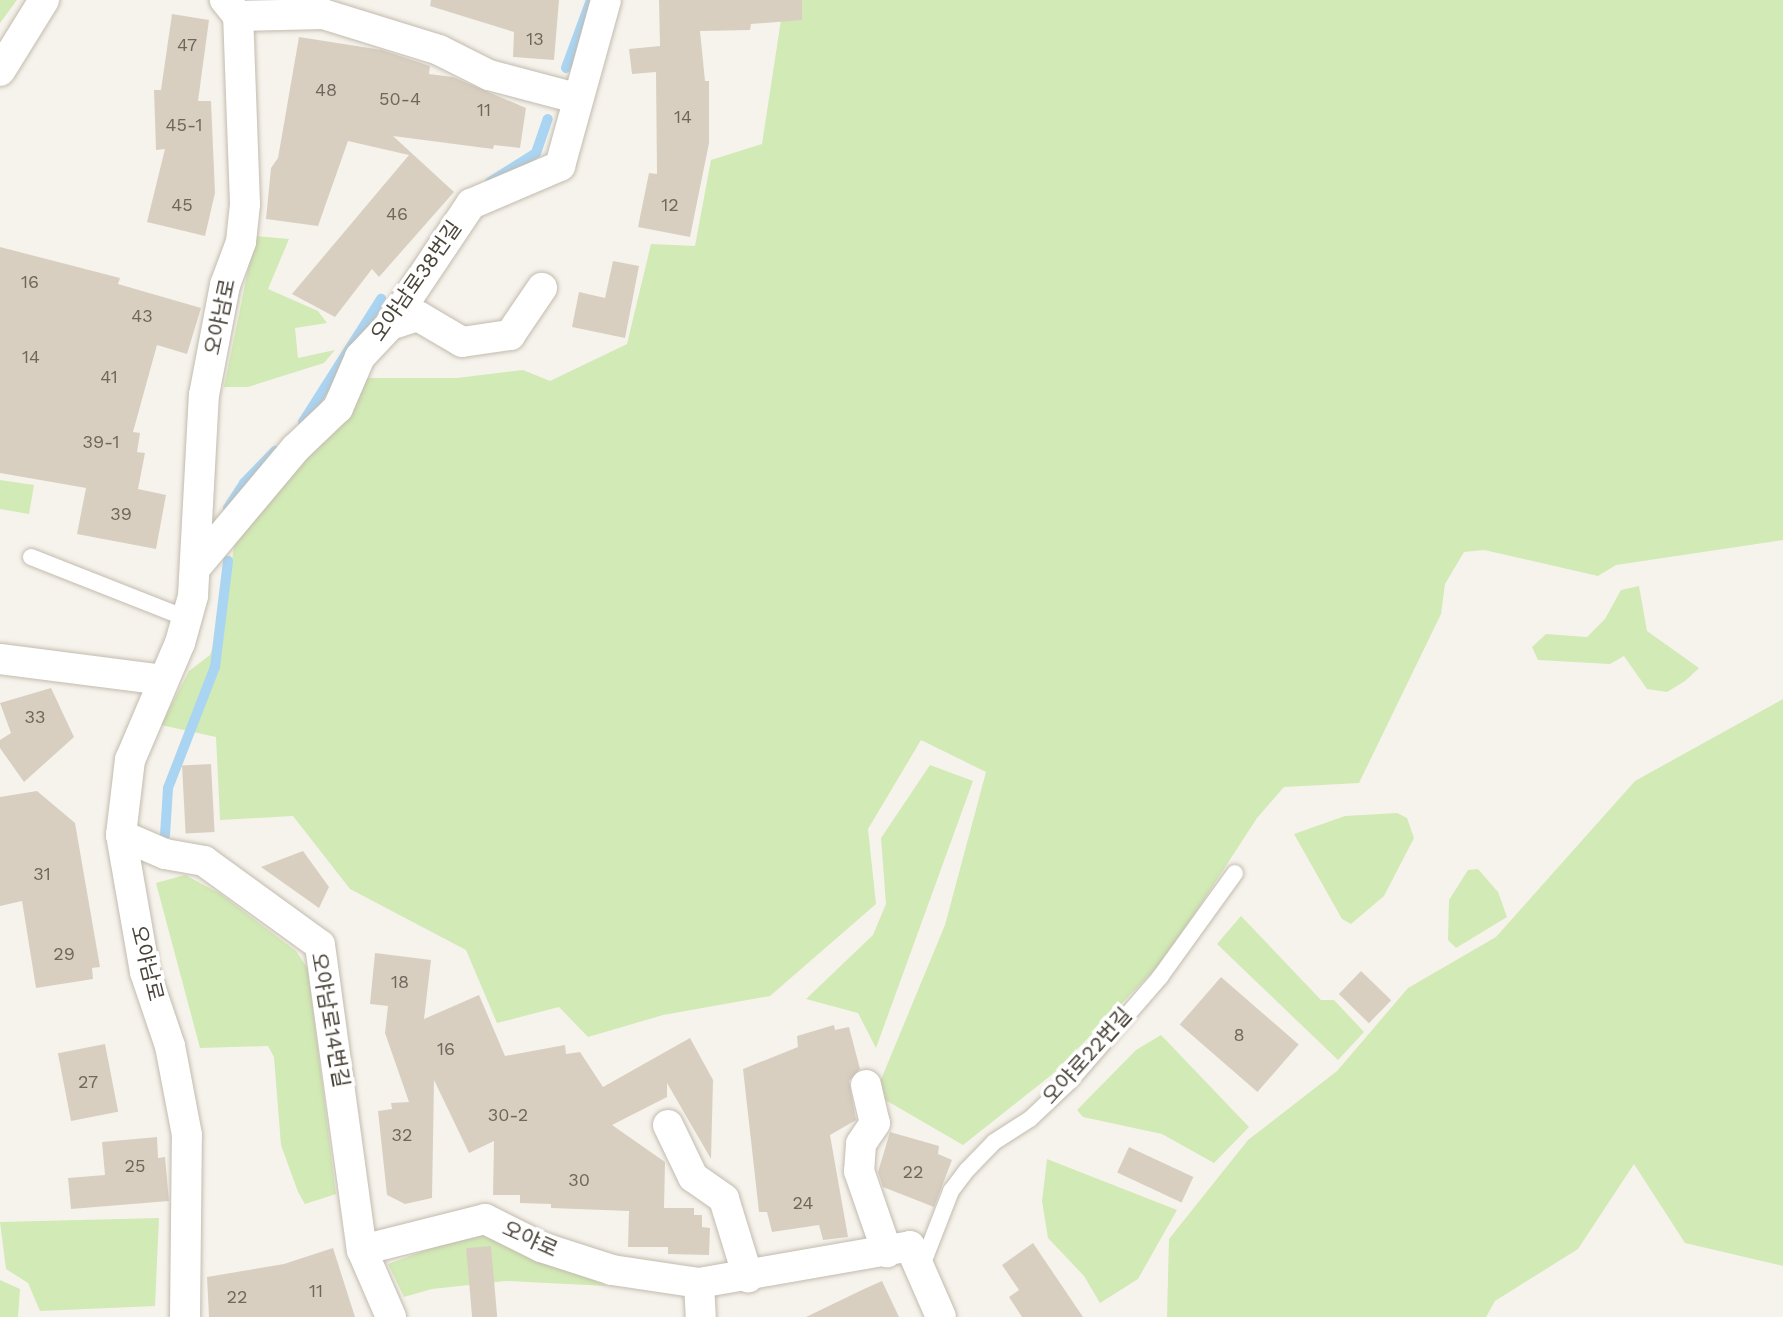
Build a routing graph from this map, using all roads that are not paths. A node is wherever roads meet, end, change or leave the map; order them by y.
1 (44, 0) edge
2 (606, 0) edge
3 (231, 8) edge
4 (0, 71) edge
5 (576, 98) junction
6 (542, 288) dead end
7 (390, 325) junction
8 (31, 557) dead end
9 (196, 567) junction
10 (187, 618) junction
11 (0, 659) edge
12 (163, 680) junction
13 (121, 835) junction
14 (1235, 873) dead end
15 (866, 1085) dead end
16 (668, 1125) dead end
17 (362, 1250) junction
18 (887, 1252) junction
19 (920, 1270) junction
20 (748, 1277) junction
21 (699, 1283) junction
22 (185, 1317) edge
23 (391, 1317) edge
24 (701, 1317) edge
25 (941, 1317) edge

1 - 4 street
2 - 5 street, 오야남로38번길
3 - 5 street, 오야남로
3 - 9 street, 오야남로
5 - 7 street, 오야남로38번길
6 - 7 street
7 - 9 street, 오야남로38번길
8 - 10 lane
9 - 10 street, 오야남로
10 - 12 street, 오야남로
11 - 12 street
12 - 13 street, 오야남로
13 - 17 street, 오야남로14번길
13 - 22 street, 오야남로
14 - 19 lane, 오야로22번길
15 - 18 street
16 - 20 street
17 - 21 street, 오야로
17 - 23 street, 오야남로14번길
18 - 19 street, 오야로
18 - 20 street, 오야로
19 - 25 street, 오야로
20 - 21 street, 오야로
21 - 24 street

